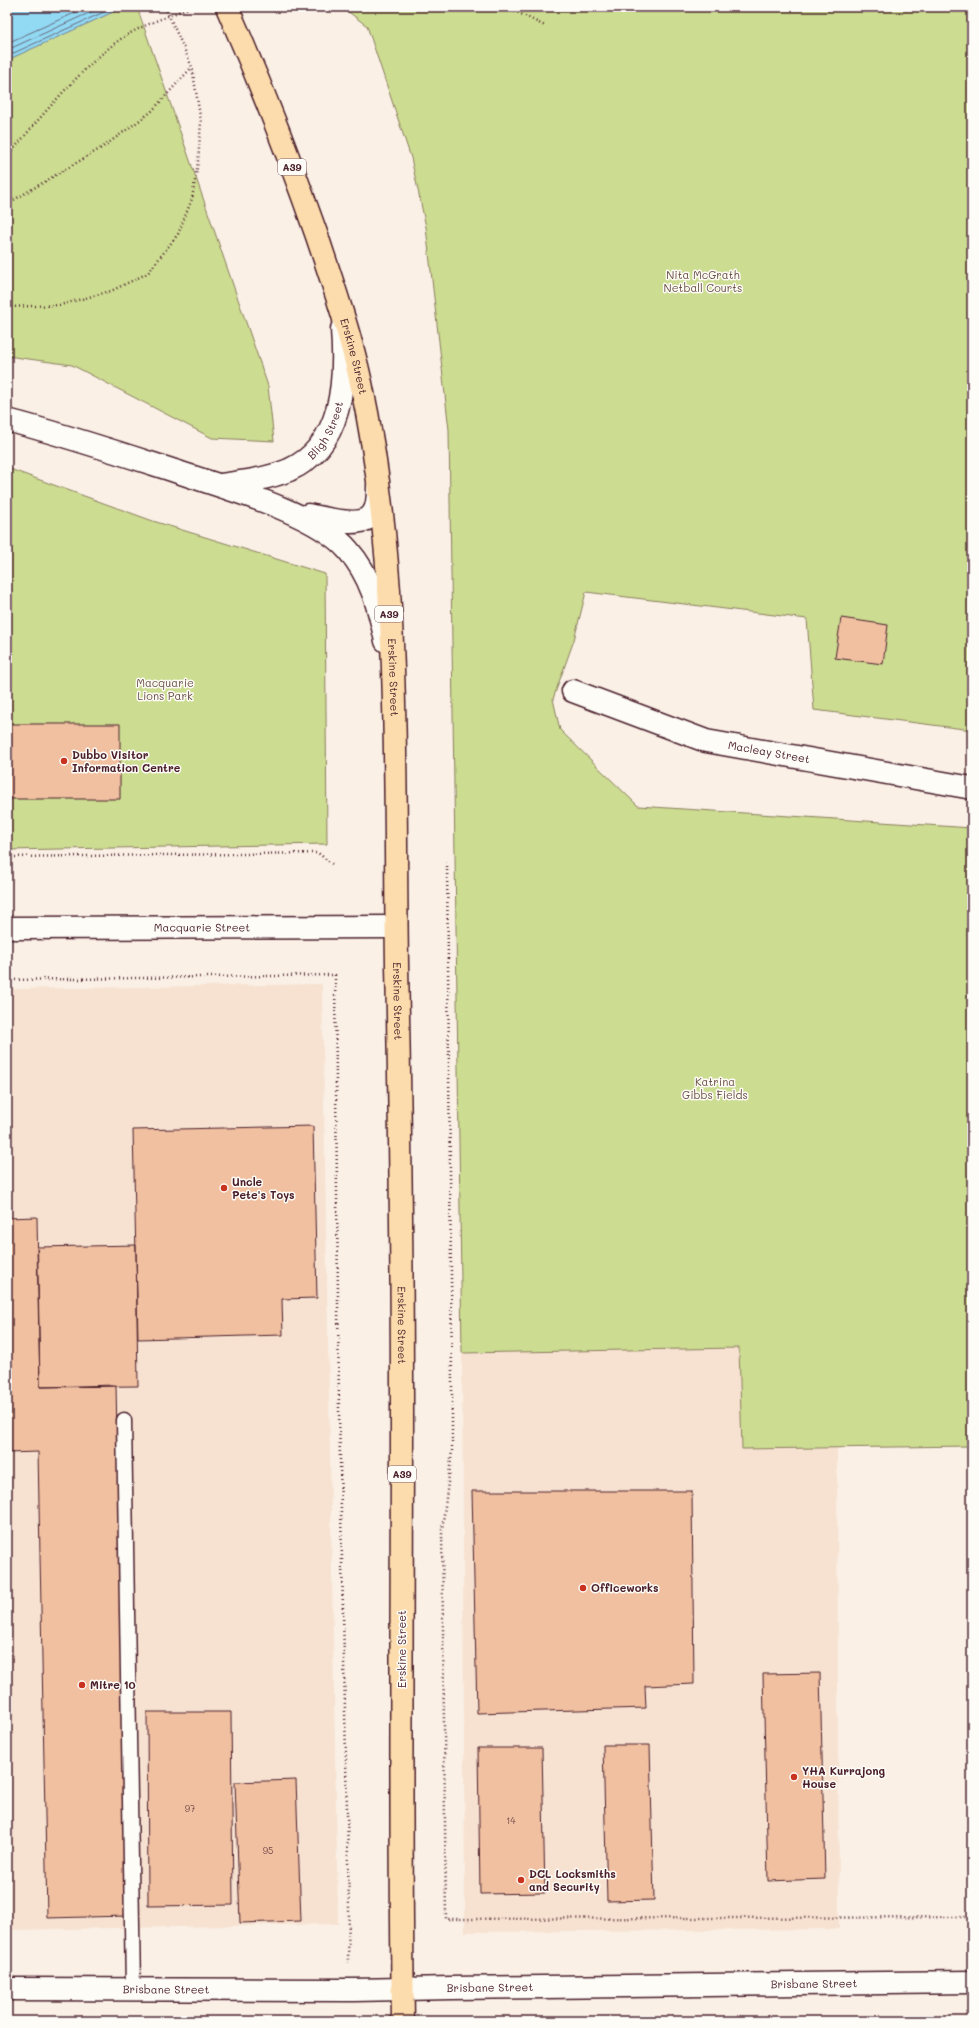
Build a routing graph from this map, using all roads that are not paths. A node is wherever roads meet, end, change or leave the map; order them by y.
1 (227, 7) edge
2 (341, 306) junction
3 (7, 420) edge
4 (219, 486) junction
5 (378, 488) junction
6 (294, 513) junction
7 (393, 668) junction
8 (573, 692) dead end
9 (972, 788) edge
10 (396, 927) junction
11 (7, 928) edge
12 (124, 1420) dead end
13 (972, 1982) edge
14 (133, 1988) junction
15 (7, 1989) edge
16 (402, 1989) junction
17 (403, 2021) edge

1 - 2 highway, Erskine Street / A39
2 - 4 street, Bligh Street
2 - 5 highway, Erskine Street / A39
3 - 4 street, Bligh Street
4 - 6 street, Bligh Street
5 - 6 street, Bligh Street
5 - 7 highway, Erskine Street / A39
6 - 7 street, Bligh Street
7 - 10 highway, Erskine Street / A39
8 - 9 street, Macleay Street
10 - 11 street, Macquarie Street
10 - 16 highway, Erskine Street / A39
12 - 14 lane
13 - 16 street, Brisbane Street
14 - 15 street, Brisbane Street
14 - 16 street, Brisbane Street
16 - 17 highway, Erskine Street / A39

